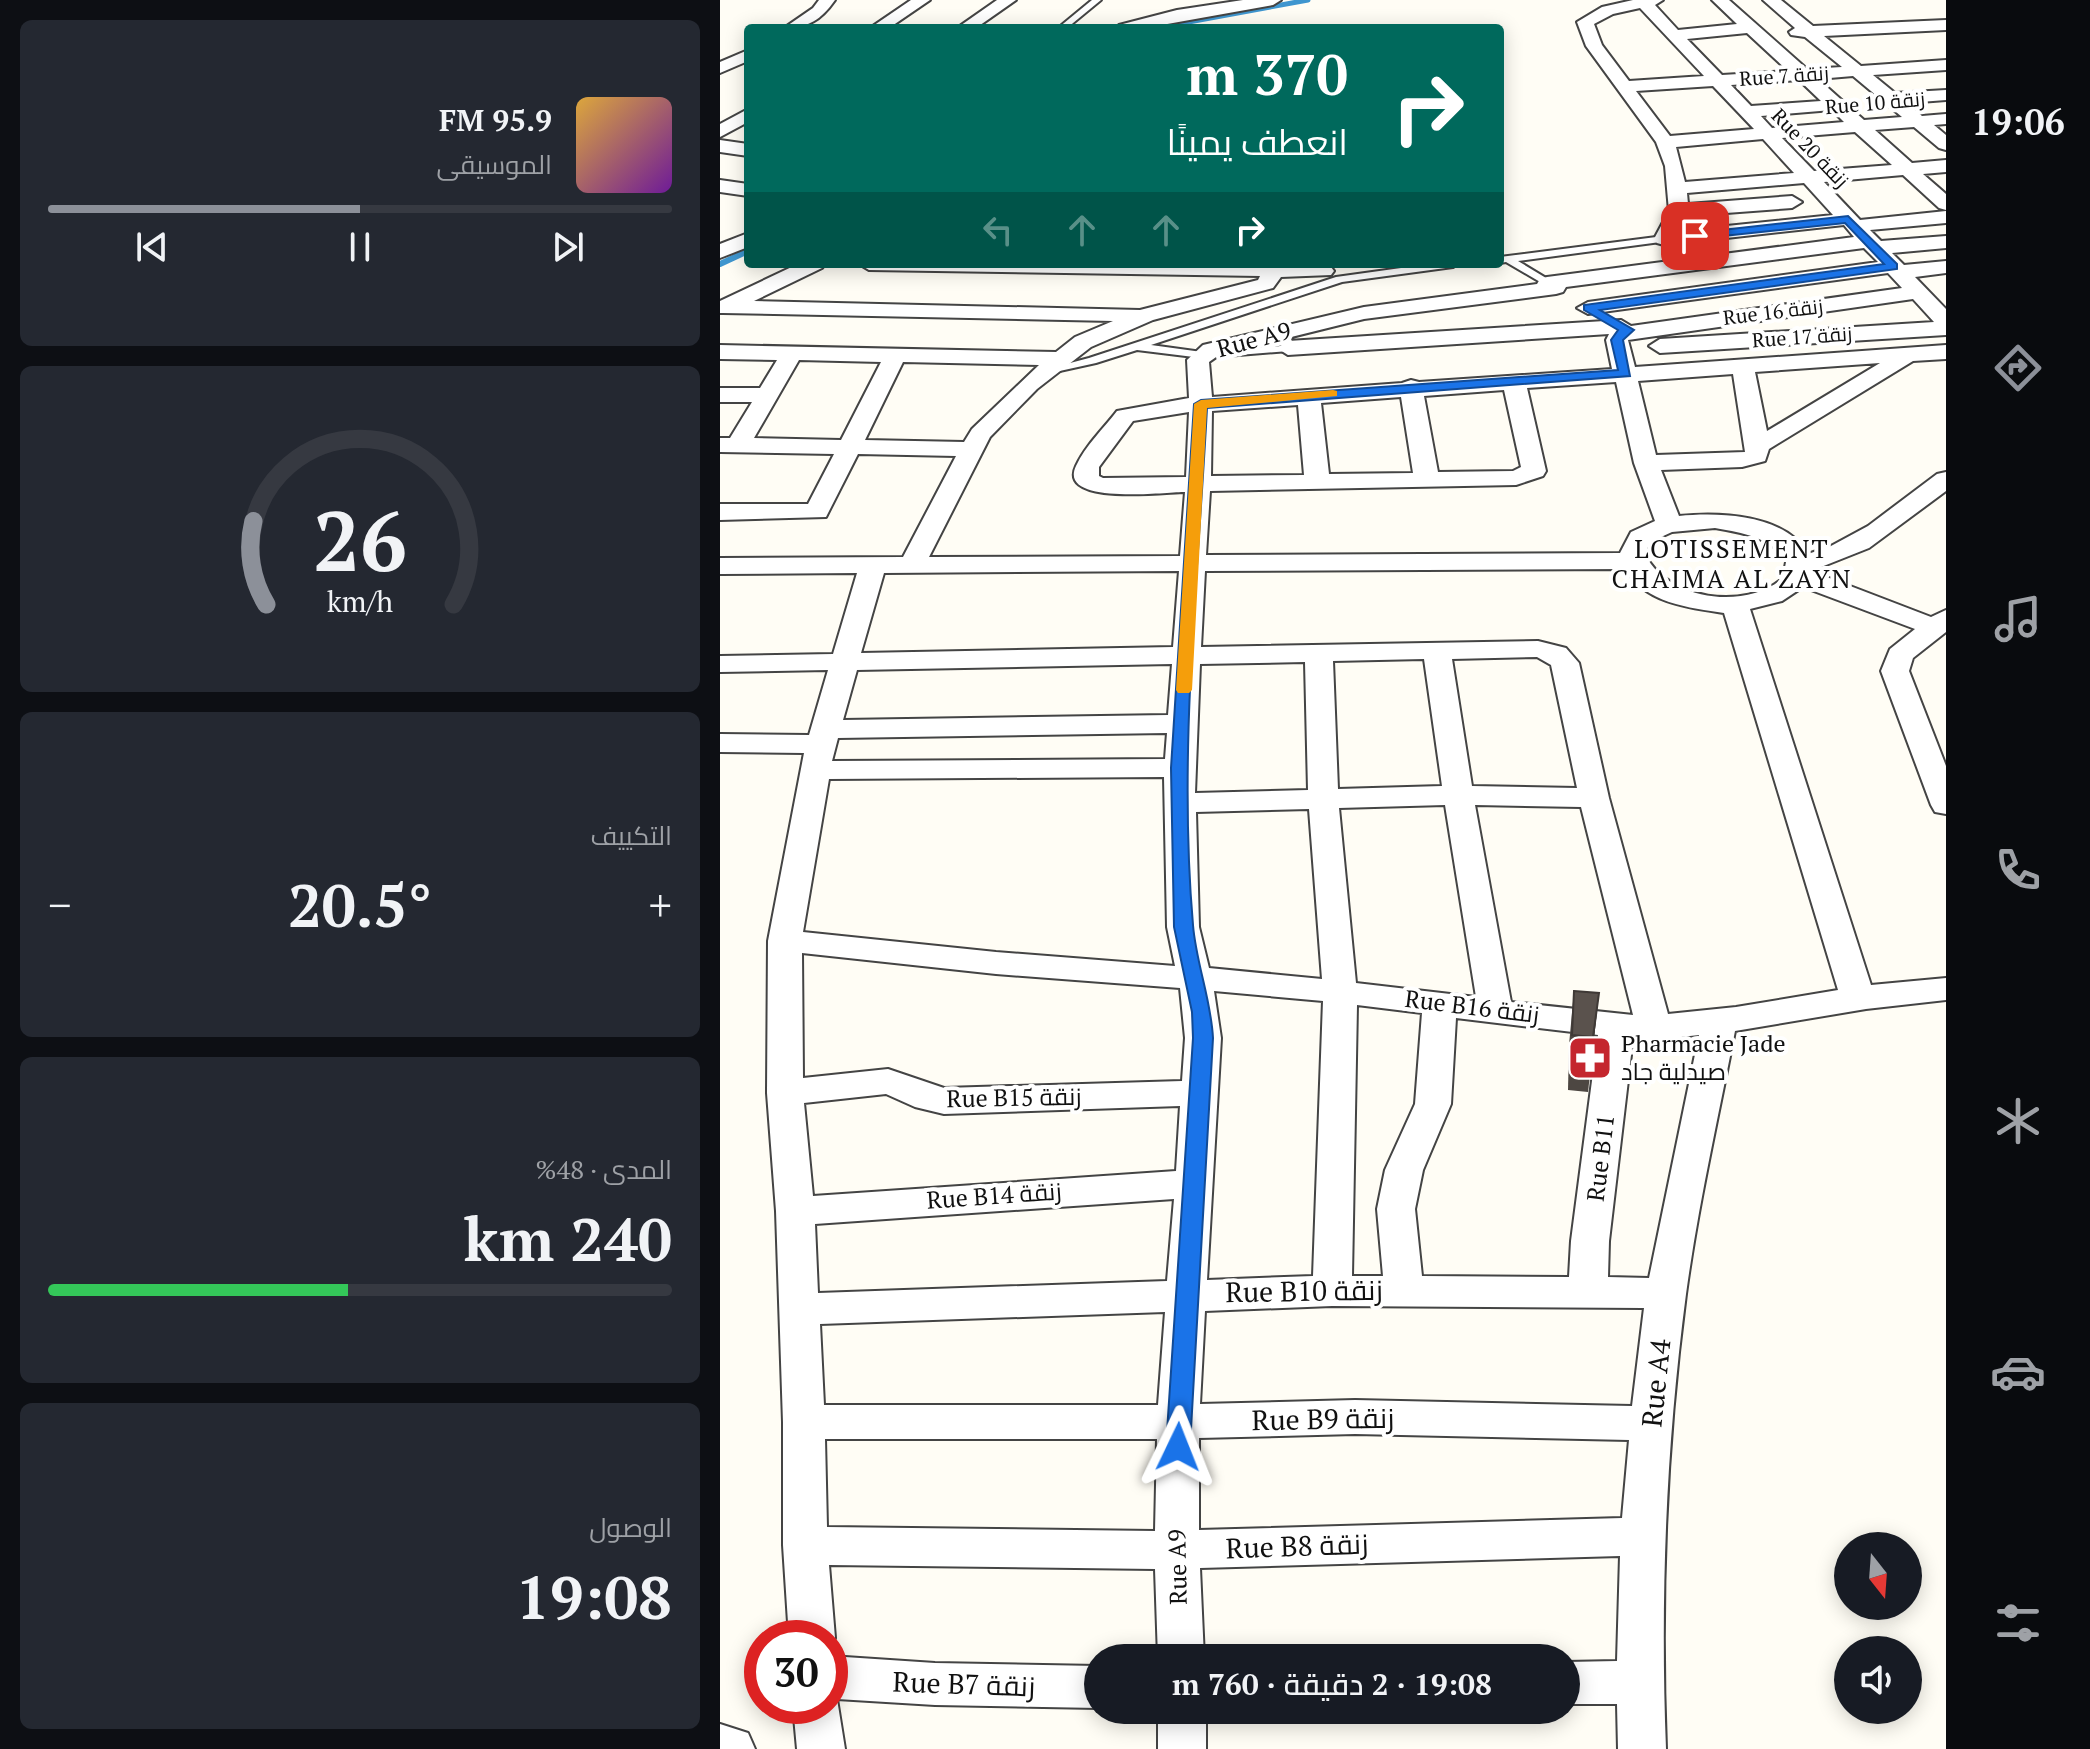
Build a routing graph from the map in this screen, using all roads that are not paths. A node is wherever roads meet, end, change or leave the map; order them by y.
1 (827, 0) edge
2 (922, 0) edge
3 (1008, 0) edge
4 (1097, 0) edge
5 (1273, 0) edge
6 (1720, 0) edge
7 (1649, 2) edge
8 (1776, 5) edge
9 (1812, 9) dead end
10 (798, 24) edge
11 (884, 24) edge
12 (971, 24) edge
13 (1067, 24) edge
14 (1141, 24) edge
15 (1946, 25) edge
16 (1754, 31) junction
17 (1806, 31) junction
18 (1673, 35) junction
19 (1859, 50) dead end
20 (1831, 51) junction
21 (1780, 55) junction
22 (744, 57) edge
23 (1752, 57) dead end
24 (1724, 59) dead end
25 (1696, 61) junction
26 (1946, 65) edge
27 (720, 68) edge
28 (1800, 74) junction
29 (1861, 76) junction
30 (1946, 77) edge
31 (1715, 80) junction
32 (1623, 87) junction
33 (1946, 95) edge
34 (1890, 99) junction
35 (1833, 105) junction
36 (1744, 112) junction
37 (744, 117) edge
38 (1946, 119) edge
39 (1917, 121) junction
40 (1858, 127) junction
41 (720, 132) edge
42 (1767, 134) junction
43 (1665, 142) junction
44 (1946, 144) edge
45 (720, 146) edge
46 (744, 149) edge
47 (1791, 159) junction
48 (1762, 160) dead end
49 (1946, 166) edge
50 (1907, 170) junction
51 (1809, 178) junction
52 (720, 186) edge
53 (1678, 188) junction
54 (744, 189) edge
55 (1930, 190) junction
56 (1901, 192) dead end
57 (1858, 196) dead end
58 (1829, 199) junction
59 (1946, 204) edge
60 (1679, 211) junction
61 (1946, 217) edge
62 (720, 229) edge
63 (744, 232) edge
64 (1862, 234) junction
65 (1664, 239) junction
66 (744, 241) edge
67 (1946, 242) edge
68 (720, 252) edge
69 (1504, 259) edge
70 (1946, 267) edge
71 (806, 268) edge
72 (1276, 268) edge
73 (1289, 268) edge
74 (1423, 268) edge
75 (1896, 269) junction
76 (1324, 271) dead end
77 (1551, 286) junction
78 (1929, 296) edge
79 (721, 308) edge
80 (1588, 308) junction
81 (1145, 315) junction
82 (1946, 325) edge
83 (1624, 329) junction
84 (1286, 340) junction
85 (1134, 346) junction
86 (1657, 346) junction
87 (720, 352) edge
88 (1946, 352) edge
89 (792, 354) junction
90 (1202, 355) junction
91 (895, 356) junction
92 (1908, 356) junction
93 (1054, 365) junction
94 (1743, 368) junction
95 (1696, 370) junction
96 (1626, 373) junction
97 (1514, 381) junction
98 (1411, 387) junction
99 (720, 395) edge
100 (767, 395) junction
101 (1309, 395) junction
102 (1201, 404) junction
103 (729, 445) edge
104 (1758, 446) junction
105 (850, 447) junction
106 (972, 449) junction
107 (1646, 463) junction
108 (1946, 479) edge
109 (1317, 481) junction
110 (1427, 481) junction
111 (1198, 485) junction
112 (720, 512) edge
113 (1669, 524) junction
114 (1631, 561) junction
115 (873, 564) junction
116 (912, 564) junction
117 (1192, 564) junction
118 (720, 566) edge
119 (1798, 569) junction
120 (1735, 603) junction
121 (1940, 623) edge
122 (1437, 652) junction
123 (1187, 655) junction
124 (1319, 655) junction
125 (845, 663) junction
126 (720, 664) edge
127 (1946, 718) edge
128 (1914, 719) junction
129 (1181, 724) junction
130 (720, 743) edge
131 (821, 748) junction
132 (1179, 768) junction
133 (1458, 795) junction
134 (1323, 797) junction
135 (1594, 798) junction
136 (1945, 801) edge
137 (1182, 803) junction
138 (785, 941) junction
139 (1194, 977) junction
140 (1946, 989) edge
141 (1340, 991) junction
142 (1858, 999) junction
143 (1440, 1003) junction
144 (1495, 1009) junction
145 (1719, 1022) junction
146 (1617, 1026) junction
147 (1654, 1028) junction
148 (785, 1093) junction
149 (1201, 1093) junction
150 (1193, 1184) junction
151 (795, 1211) junction
152 (1404, 1289) junction
153 (1332, 1291) junction
154 (1588, 1291) junction
155 (1187, 1293) junction
156 (1666, 1293) junction
157 (798, 1309) junction
158 (804, 1422) junction
159 (1178, 1422) junction
160 (1651, 1423) junction
161 (1645, 1536) junction
162 (805, 1545) junction
163 (1177, 1550) junction
164 (811, 1620) edge
165 (1180, 1644) edge
166 (848, 1678) edge
167 (1639, 1682) junction
168 (1580, 1683) edge
169 (1084, 1687) edge
170 (819, 1724) edge
171 (1182, 1724) edge
172 (720, 1746) edge
173 (731, 1749) edge
174 (821, 1749) edge
175 (1182, 1749) edge
176 (1642, 1749) edge

1 - 10 street
2 - 11 street
3 - 12 street
4 - 13 lane
5 - 14 street
6 - 16 street
7 - 18 street, Rue 20 زنقة
7 - 32 street
8 - 9 street
8 - 17 street
15 - 17 street
16 - 17 street
16 - 18 street
16 - 21 street
17 - 20 street
18 - 25 street, Rue 20 زنقة
19 - 20 street
20 - 21 street
20 - 29 street
21 - 23 street
21 - 28 street
22 - 27 street
24 - 25 street
25 - 31 street, Rue 20 زنقة
26 - 29 street, Rue 7 زنقة
28 - 29 street, Rue 7 زنقة
28 - 31 street, Rue 7 زنقة
28 - 35 street
29 - 30 street
29 - 34 street
31 - 32 street, Rue 7 زنقة
31 - 36 street, Rue 20 زنقة
32 - 43 street
33 - 34 street
34 - 39 street
35 - 36 street
35 - 40 street
36 - 42 street, Rue 20 زنقة
37 - 41 street
38 - 39 street, Rue 10 زنقة
39 - 40 street, Rue 10 زنقة
39 - 44 street
40 - 42 street, Rue 10 زنقة
40 - 50 street
42 - 43 street, Rue 10 زنقة
42 - 47 street, Rue 20 زنقة
43 - 53 street
45 - 46 street
47 - 48 street
47 - 51 street, Rue 20 زنقة
49 - 50 street
50 - 51 street
50 - 55 street
51 - 53 street
51 - 58 street, Rue 20 زنقة
52 - 54 street
53 - 60 street
55 - 56 street
55 - 59 street
57 - 58 street
58 - 60 street
58 - 64 street, Rue 20 زنقة
60 - 65 street
61 - 64 street
62 - 63 street
64 - 65 street
64 - 67 street
64 - 75 street, Rue 20 زنقة
64 - 77 street, Rue A9
65 - 69 lane
66 - 68 street
69 - 77 lane
70 - 75 street
71 - 79 street
72 - 81 street
73 - 76 street
74 - 85 lane
75 - 78 street, Rue 20 زنقة
75 - 80 street
77 - 80 street
77 - 84 street, Rue A9
78 - 82 street, Rue 20 زنقة
78 - 83 street, Rue 16 زنقة
79 - 81 street
80 - 83 street
81 - 93 street
82 - 86 street, Rue 17 زنقة
83 - 84 street, Rue 16 زنقة
83 - 86 street
83 - 96 street
84 - 90 street, Rue A9
85 - 90 lane
85 - 93 lane
86 - 95 street
87 - 89 street
88 - 92 street
89 - 91 street
89 - 100 street
90 - 102 street, Rue A9
91 - 93 street
91 - 105 street
92 - 94 street
92 - 104 street
93 - 106 street
94 - 95 street
94 - 104 street
95 - 96 street
96 - 97 street
96 - 107 street
97 - 98 street
97 - 110 street
98 - 101 street
98 - 110 street
99 - 100 street
100 - 103 street
101 - 102 street
101 - 109 street
102 - 111 street, Rue A9
102 - 111 street
103 - 105 street
104 - 107 street
105 - 106 street
105 - 112 street
106 - 116 street
107 - 113 street
108 - 119 street
109 - 110 street
109 - 111 street
111 - 117 street, Rue A9
113 - 114 street
113 - 119 street
114 - 117 street
114 - 120 street
115 - 116 street
115 - 118 street
115 - 125 street
116 - 117 street
117 - 123 street, Rue A9
119 - 120 street
119 - 121 street
120 - 142 street
121 - 128 street
122 - 124 street
122 - 133 street
122 - 135 street
123 - 124 street
123 - 125 street
123 - 129 street, Rue A9
124 - 134 street
125 - 126 street
125 - 131 street
127 - 128 street
128 - 136 street
129 - 131 street
129 - 132 street, Rue A9
130 - 131 street
131 - 132 street
131 - 138 street
132 - 137 street, Rue A9
133 - 134 street
133 - 135 street
133 - 144 street
134 - 137 street
134 - 141 street
135 - 147 street
137 - 139 street, Rue A9
138 - 139 street, Rue B16 زنقة
138 - 148 street
139 - 141 street, Rue B16 زنقة
139 - 149 street, Rue A9
140 - 142 street, Rue B16 زنقة
141 - 143 street, Rue B16 زنقة
141 - 153 street
142 - 145 street, Rue B16 زنقة
143 - 144 street, Rue B16 زنقة
143 - 152 street
144 - 146 street, Rue B16 زنقة
145 - 147 street, Rue B16 زنقة
145 - 156 street, Rue A4
146 - 147 street, Rue B16 زنقة
146 - 154 street, Rue B11
148 - 149 street, Rue B15 زنقة
148 - 151 street
149 - 150 street, Rue A9
150 - 151 street, Rue B14 زنقة
150 - 155 street, Rue A9
151 - 157 street
152 - 153 street, Rue B10 زنقة
152 - 154 street, Rue B10 زنقة
153 - 155 street, Rue B10 زنقة
154 - 156 street, Rue B10 زنقة
155 - 157 street, Rue B10 زنقة
155 - 159 street, Rue A9
156 - 160 street, Rue A4
157 - 158 street
158 - 159 street, Rue B9 زنقة
158 - 162 street
159 - 160 street, Rue B9 زنقة
159 - 163 street, Rue A9
160 - 161 street, Rue A4
161 - 163 street, Rue B8 زنقة
161 - 167 street, Rue A4
162 - 163 street, Rue B8 زنقة
162 - 164 street
163 - 165 street, Rue A9
166 - 169 street, Rue B7 زنقة
167 - 168 street
167 - 176 street, Rue A4
170 - 174 street
171 - 175 street
172 - 173 street

